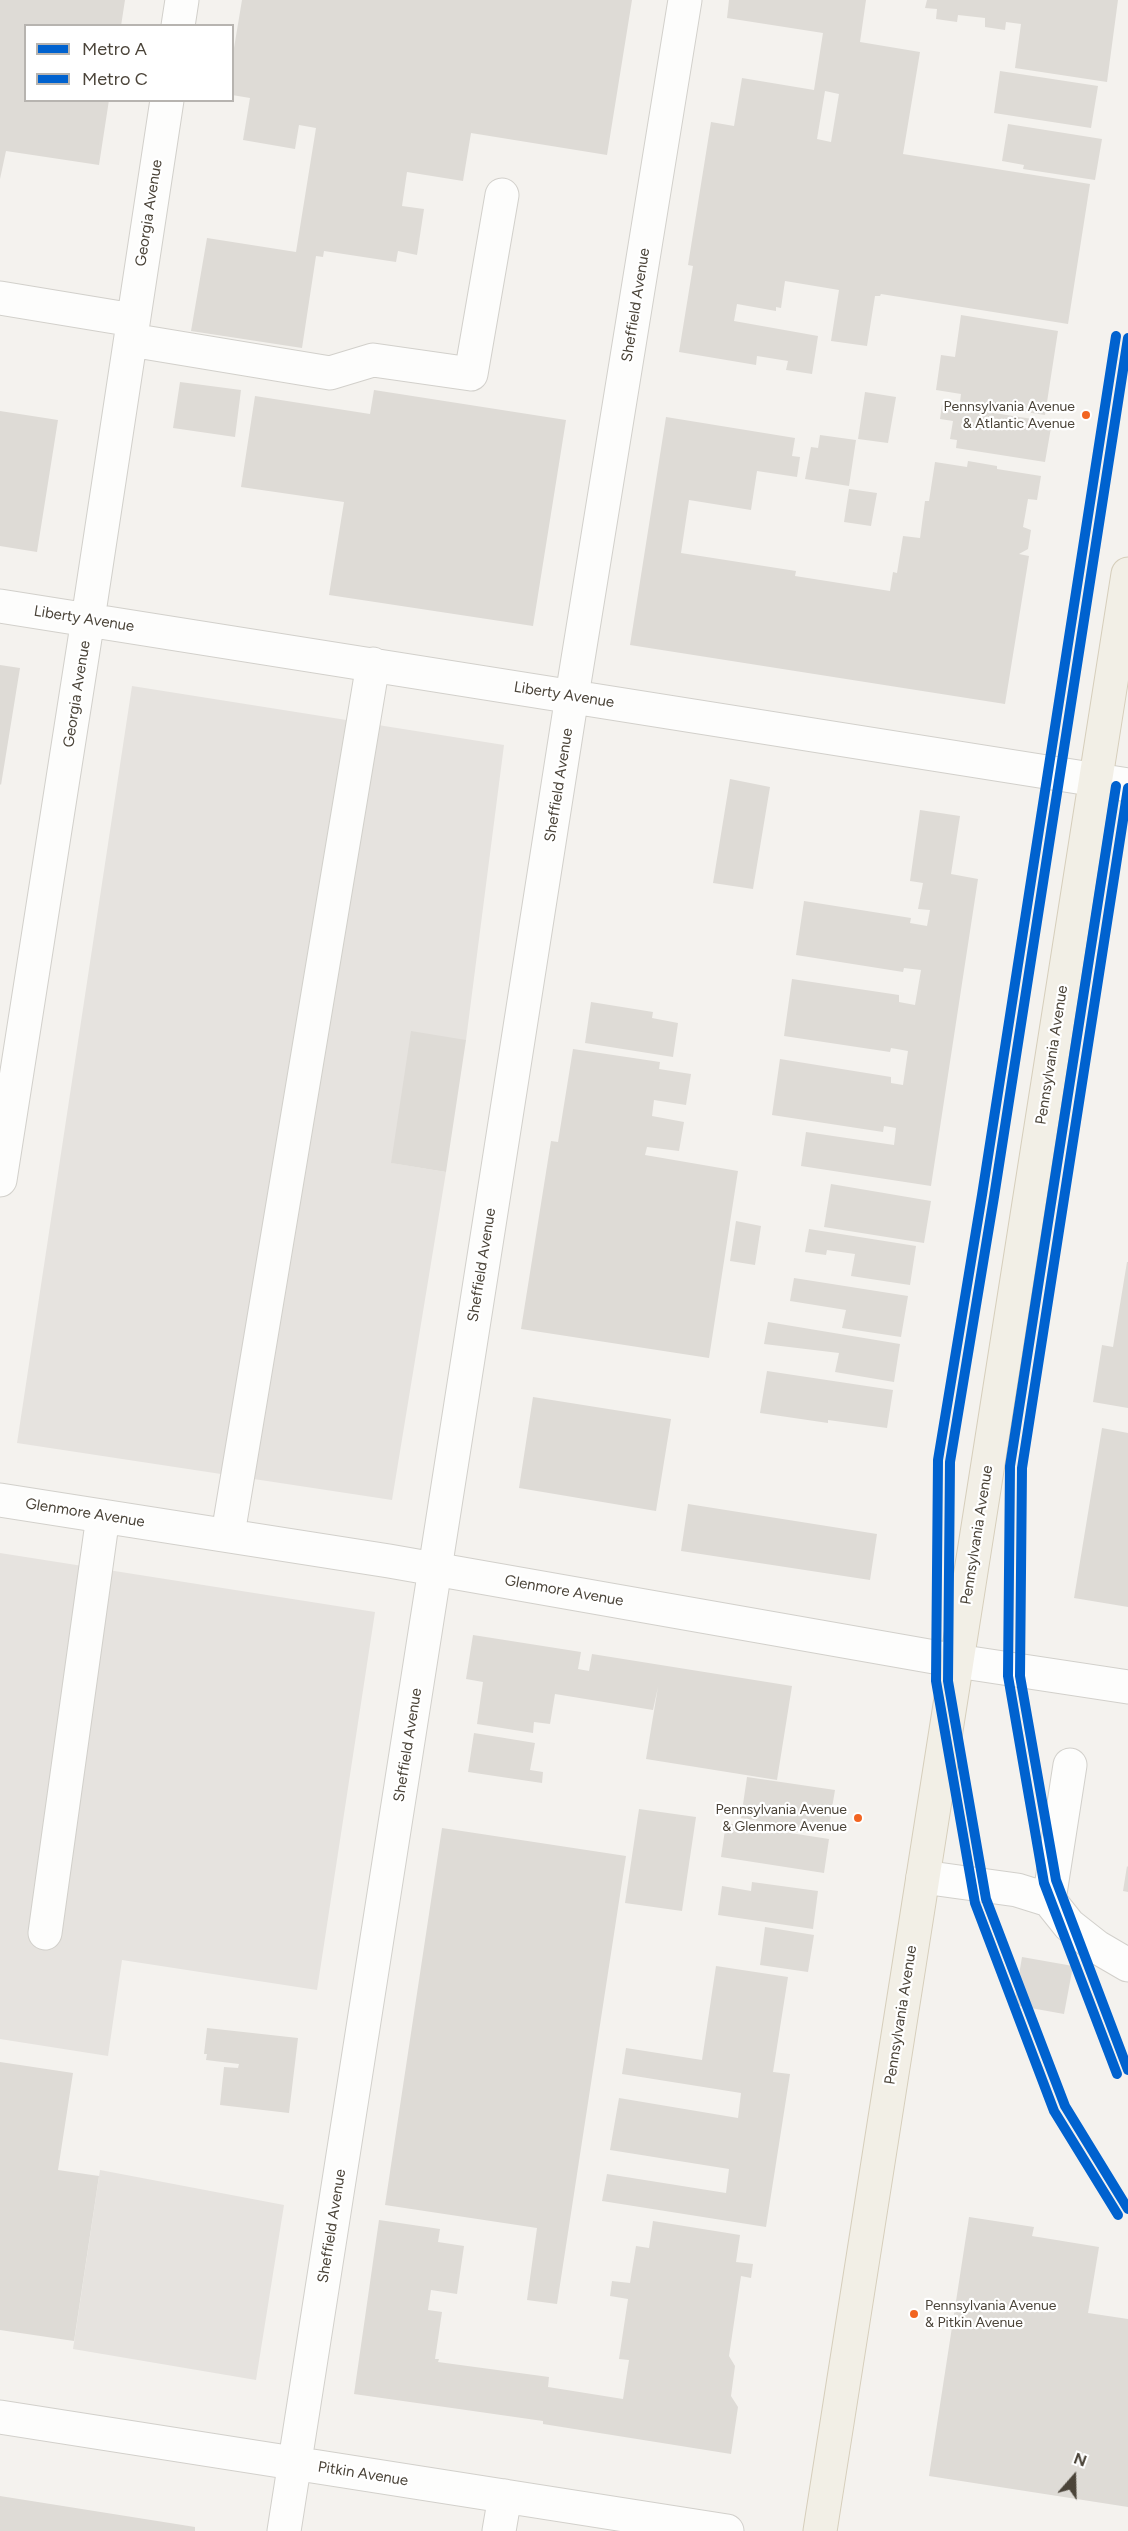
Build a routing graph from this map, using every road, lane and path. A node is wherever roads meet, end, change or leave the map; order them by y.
1 (182, 0) edge
2 (685, 0) edge
3 (178, 24) edge
4 (166, 102) edge
5 (502, 195) dead end
6 (0, 298) edge
7 (132, 330) junction
8 (1128, 574) edge
9 (0, 606) edge
10 (88, 620) junction
11 (373, 664) junction
12 (572, 696) junction
13 (1096, 780) junction
14 (1128, 785) edge
15 (0, 1180) edge
16 (0, 1500) edge
17 (103, 1516) junction
18 (228, 1534) junction
19 (435, 1569) junction
20 (957, 1661) junction
21 (1128, 1687) edge
22 (1070, 1765) dead end
23 (922, 1876) junction
24 (1049, 1900) junction
25 (45, 1933) dead end
26 (1128, 1965) edge
27 (0, 2417) edge
28 (295, 2463) junction
29 (505, 2496) junction
30 (284, 2531) edge
31 (499, 2531) edge
32 (726, 2531) edge
33 (820, 2531) edge

1 - 3 street
2 - 12 street, Sheffield Avenue
4 - 7 street, Georgia Avenue
5 - 7 street
6 - 7 street
7 - 10 street, Georgia Avenue
8 - 13 main road, Pennsylvania Avenue
9 - 10 street, Liberty Avenue
10 - 11 street, Liberty Avenue
10 - 15 street, Georgia Avenue
11 - 12 street, Liberty Avenue
11 - 18 street
12 - 13 street, Liberty Avenue
12 - 19 street, Sheffield Avenue
13 - 14 street, Liberty Avenue
13 - 20 main road, Pennsylvania Avenue
16 - 17 street, Glenmore Avenue
17 - 18 street, Glenmore Avenue
17 - 25 street
18 - 19 street, Glenmore Avenue
19 - 20 street, Glenmore Avenue
19 - 28 street, Sheffield Avenue
20 - 21 street, Glenmore Avenue
20 - 23 main road, Pennsylvania Avenue
22 - 24 street
23 - 24 street
23 - 33 main road, Pennsylvania Avenue
24 - 26 street
27 - 28 street, Pitkin Avenue
28 - 29 street, Pitkin Avenue
28 - 30 street, Sheffield Avenue
29 - 31 street
29 - 32 street, Pitkin Avenue

